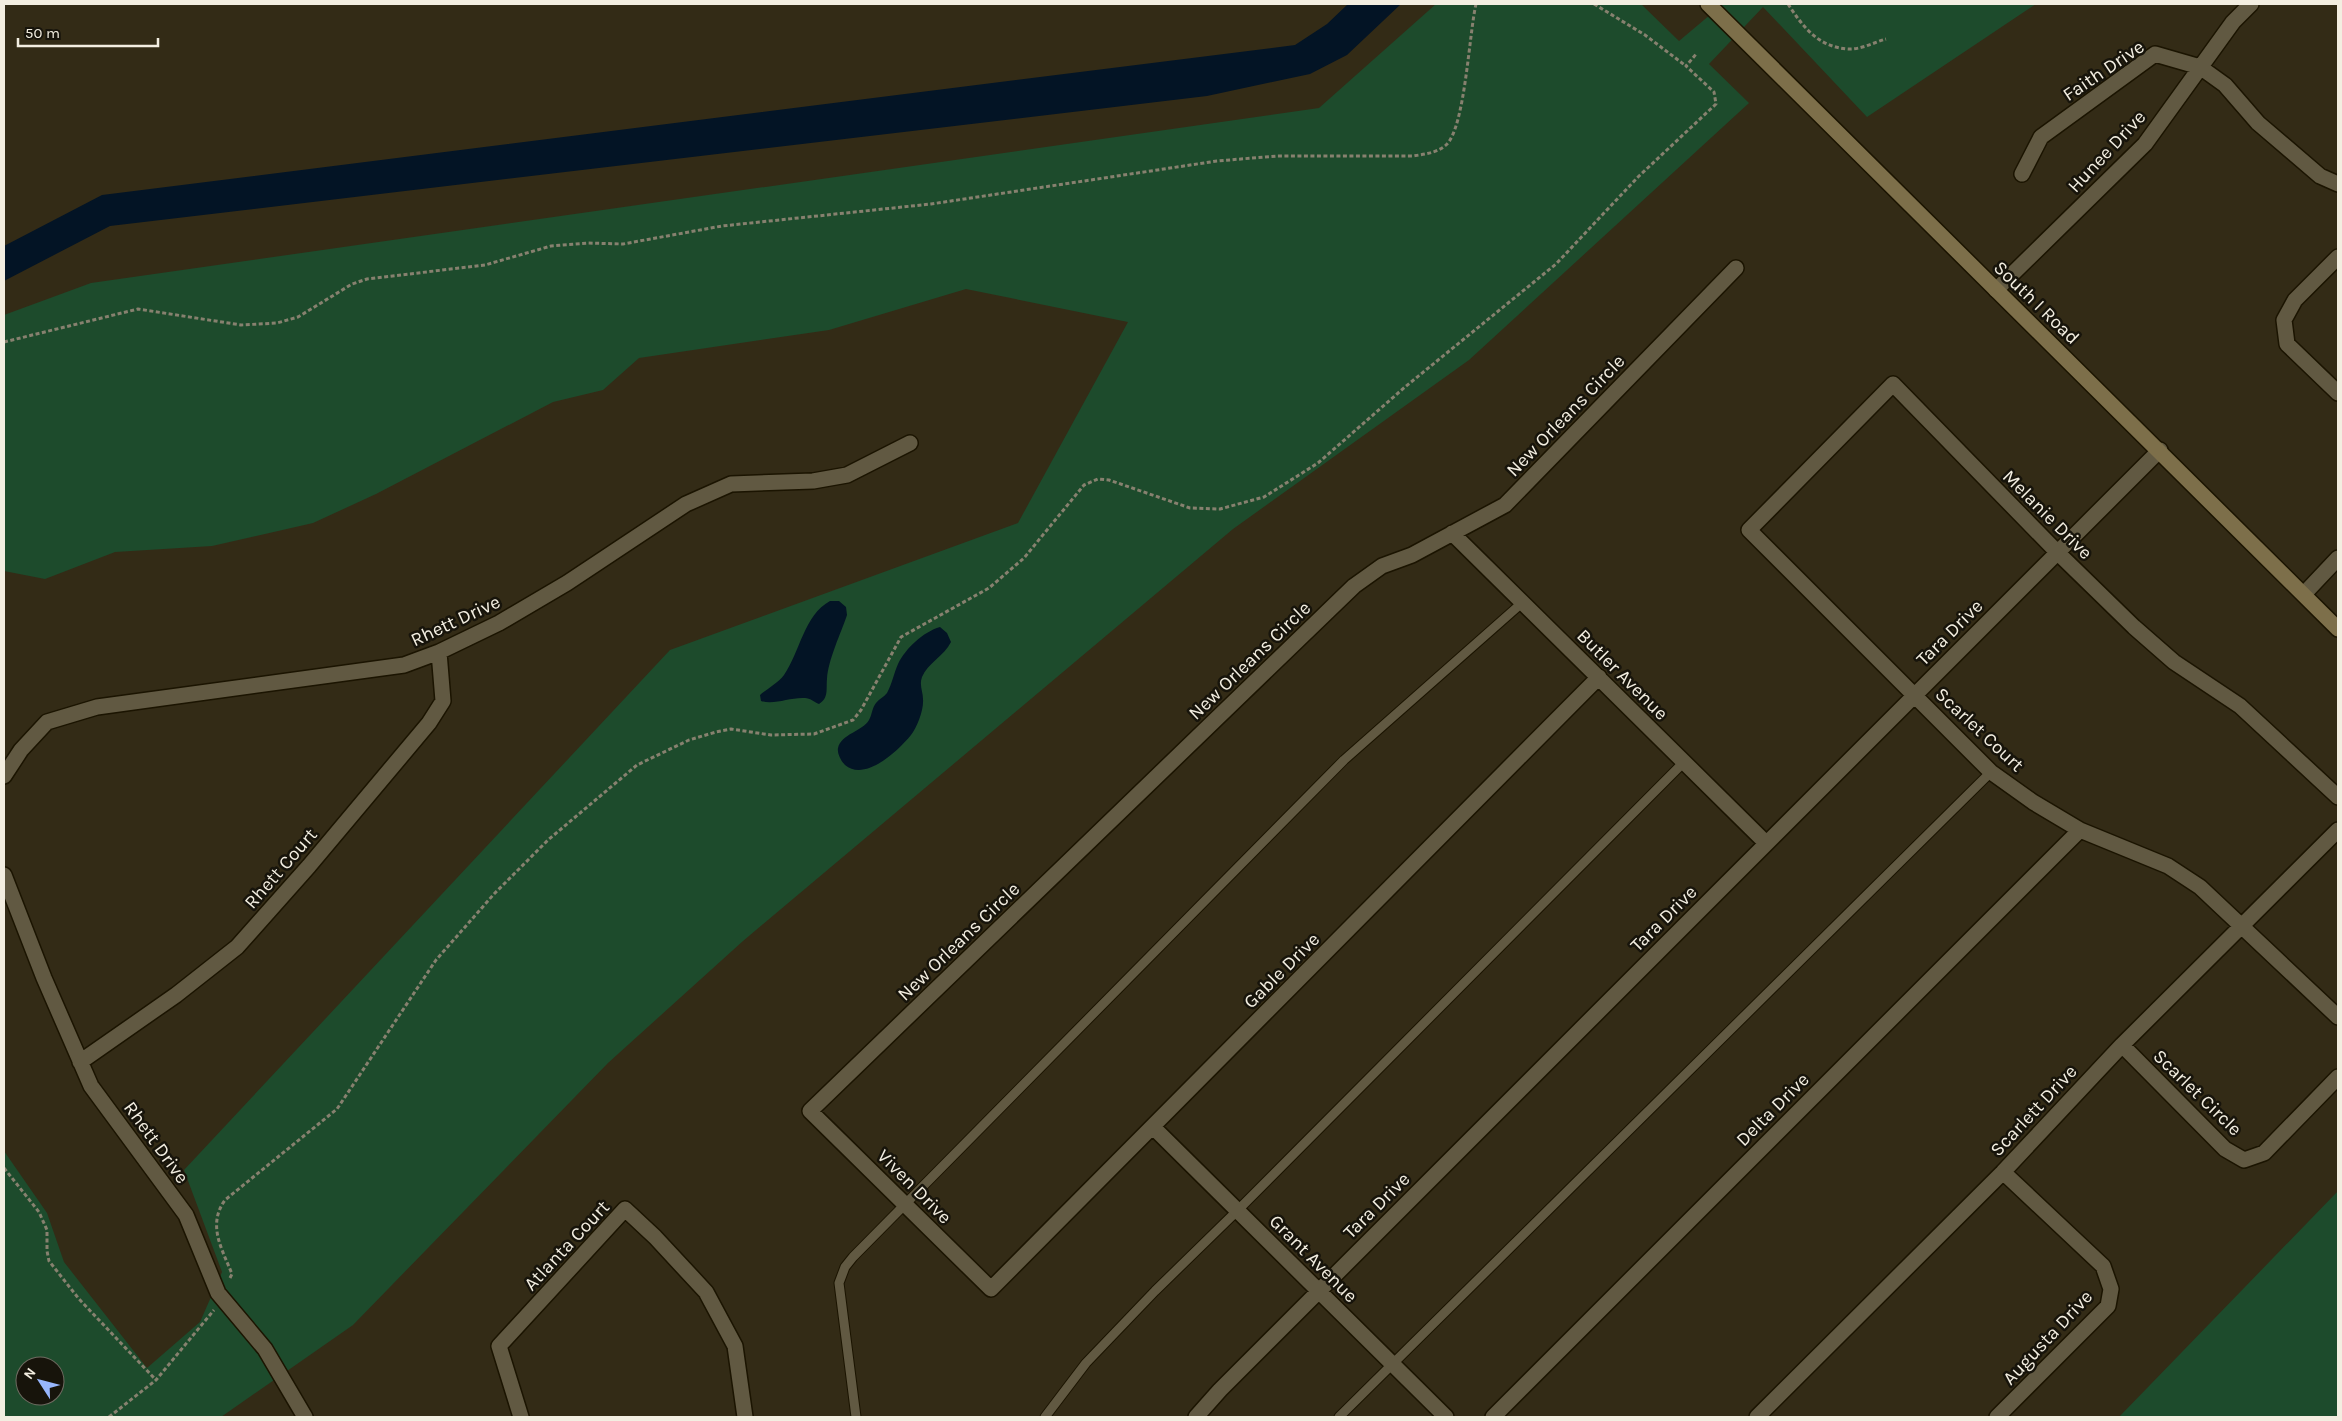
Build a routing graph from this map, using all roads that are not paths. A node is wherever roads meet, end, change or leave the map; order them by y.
1 (1708, 4) edge
2 (2251, 4) edge
3 (2200, 67) junction
4 (2022, 174) dead end
5 (2338, 184) edge
6 (2338, 257) edge
7 (1736, 268) dead end
8 (1996, 290) junction
9 (2338, 393) edge
10 (910, 443) dead end
11 (2160, 450) junction
12 (1749, 530) joint
13 (1452, 533) junction
14 (2058, 553) junction
15 (2338, 558) edge
16 (2304, 594) junction
17 (1523, 602) junction
18 (2338, 629) edge
19 (439, 652) junction
20 (1599, 677) junction
21 (1914, 694) junction
22 (1684, 762) junction
23 (1991, 772) junction
24 (4, 776) edge
25 (2338, 797) edge
26 (2080, 830) junction
27 (2338, 830) edge
28 (1766, 843) junction
29 (4, 875) edge
30 (2243, 926) junction
31 (2338, 1018) edge
32 (2122, 1045) junction
33 (80, 1062) junction
34 (2338, 1077) edge
35 (810, 1111) joint
36 (1154, 1127) junction
37 (2003, 1172) junction
38 (905, 1204) junction
39 (1237, 1211) junction
40 (991, 1289) joint
41 (1319, 1291) junction
42 (1393, 1364) junction
43 (305, 1417) edge
44 (521, 1417) edge
45 (745, 1417) edge
46 (856, 1417) edge
47 (1045, 1417) edge
48 (1196, 1417) edge
49 (1339, 1417) edge
50 (1446, 1417) edge
51 (1493, 1417) edge
52 (1756, 1417) edge
53 (1997, 1417) edge

1 - 8 main road, South I Road
2 - 3 street, Hunee Drive
3 - 4 street, Faith Drive
3 - 5 street, Faith Drive
3 - 8 street, Hunee Drive
6 - 9 street
7 - 13 street, New Orleans Circle
8 - 11 main road, South I Road
10 - 19 street, Rhett Drive
11 - 14 street, Tara Drive
11 - 16 main road, South I Road
12 - 14 street, Melanie Drive
12 - 21 street, Scarlet Court
13 - 17 street, Butler Avenue
13 - 35 street, New Orleans Circle
14 - 21 street, Tara Drive
14 - 25 street, Melanie Drive
15 - 16 street
16 - 18 main road, South I Road
17 - 20 street, Butler Avenue
17 - 38 lane
19 - 24 street, Rhett Drive
19 - 33 street, Rhett Court
20 - 22 street, Butler Avenue
20 - 36 street, Gable Drive
21 - 23 street, Scarlet Court
21 - 28 street, Tara Drive
22 - 28 street, Butler Avenue
22 - 39 lane
23 - 26 street, Scarlet Court
23 - 42 lane
26 - 30 street, Scarlet Court
26 - 51 street, Delta Drive
27 - 30 street, Scarlett Drive
28 - 41 street, Tara Drive
29 - 33 street, Rhett Drive
30 - 31 street
30 - 32 street, Scarlett Drive
32 - 34 street, Scarlet Circle
32 - 37 street, Scarlett Drive
33 - 43 street, Rhett Drive
35 - 38 street, Viven Drive
36 - 39 street, Grant Avenue
36 - 40 street, Gable Drive
37 - 52 street, Scarlett Drive
37 - 53 street, Augusta Drive
38 - 40 street, Viven Drive
38 - 46 lane
39 - 41 street, Grant Avenue
39 - 47 lane
41 - 42 street, Grant Avenue
41 - 48 street, Tara Drive
42 - 49 lane
42 - 50 street, Grant Avenue
44 - 45 street, Atlanta Court

